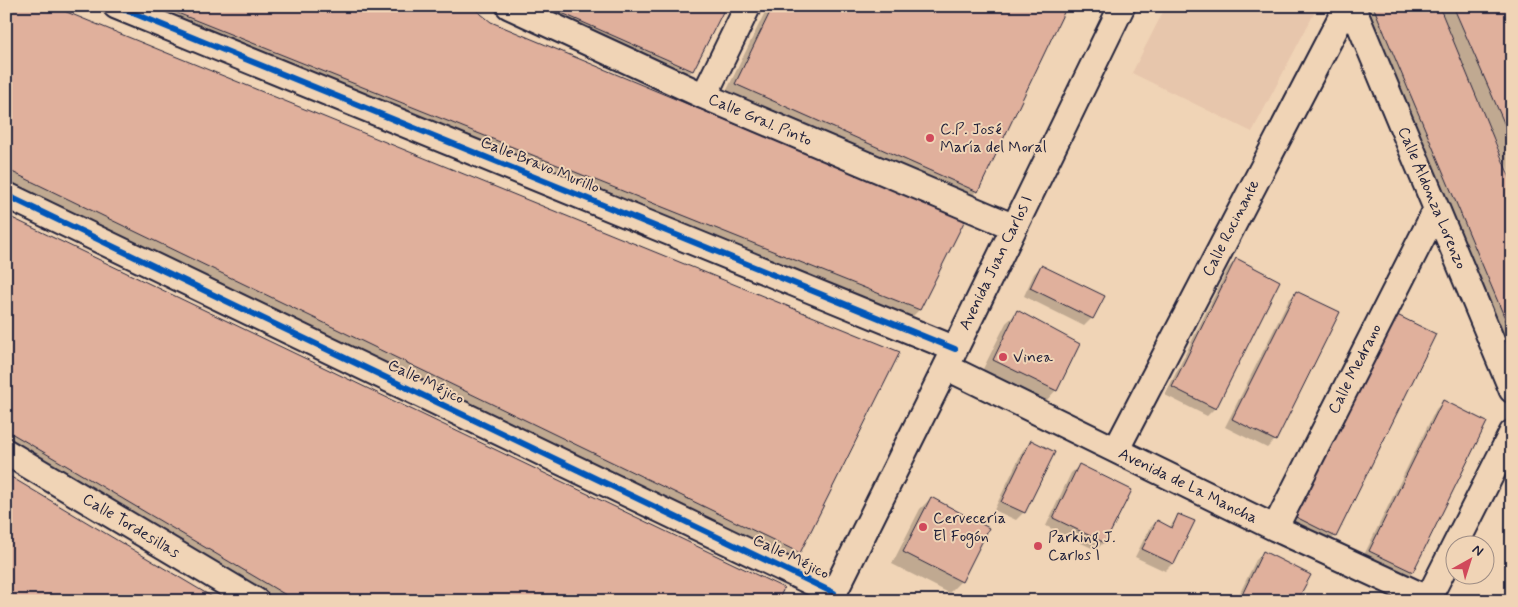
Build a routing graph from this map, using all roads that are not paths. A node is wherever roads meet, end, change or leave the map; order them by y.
1 (116, 6) edge
2 (509, 6) edge
3 (748, 6) edge
4 (1122, 6) edge
5 (1347, 6) edge
6 (1352, 6) edge
7 (704, 96) junction
8 (6, 195) edge
9 (1436, 210) junction
10 (1014, 227) junction
11 (950, 358) junction
12 (1512, 390) edge
13 (1512, 433) edge
14 (1116, 450) junction
15 (6, 452) edge
16 (1275, 528) junction
17 (832, 597) edge
18 (1430, 600) edge
19 (256, 601) edge

1 - 11 street, Calle Bravo Murillo
2 - 7 street, Calle Gral. Pinto
3 - 7 street
4 - 10 street, Avenida Juan Carlos I
5 - 14 street, Calle Rocinante
6 - 9 street, Calle Aldonza Lorenzo
7 - 10 street, Calle Gral. Pinto
8 - 17 street, Calle Méjico
9 - 12 street, Calle Aldonza Lorenzo
9 - 16 street, Calle Medrano
10 - 11 street, Avenida Juan Carlos I
11 - 14 street, Avenida de La Mancha
11 - 17 street, Avenida Juan Carlos I
13 - 18 street
14 - 16 street, Avenida de La Mancha
15 - 19 street, Calle Tordesillas
16 - 18 street, Avenida de La Mancha

